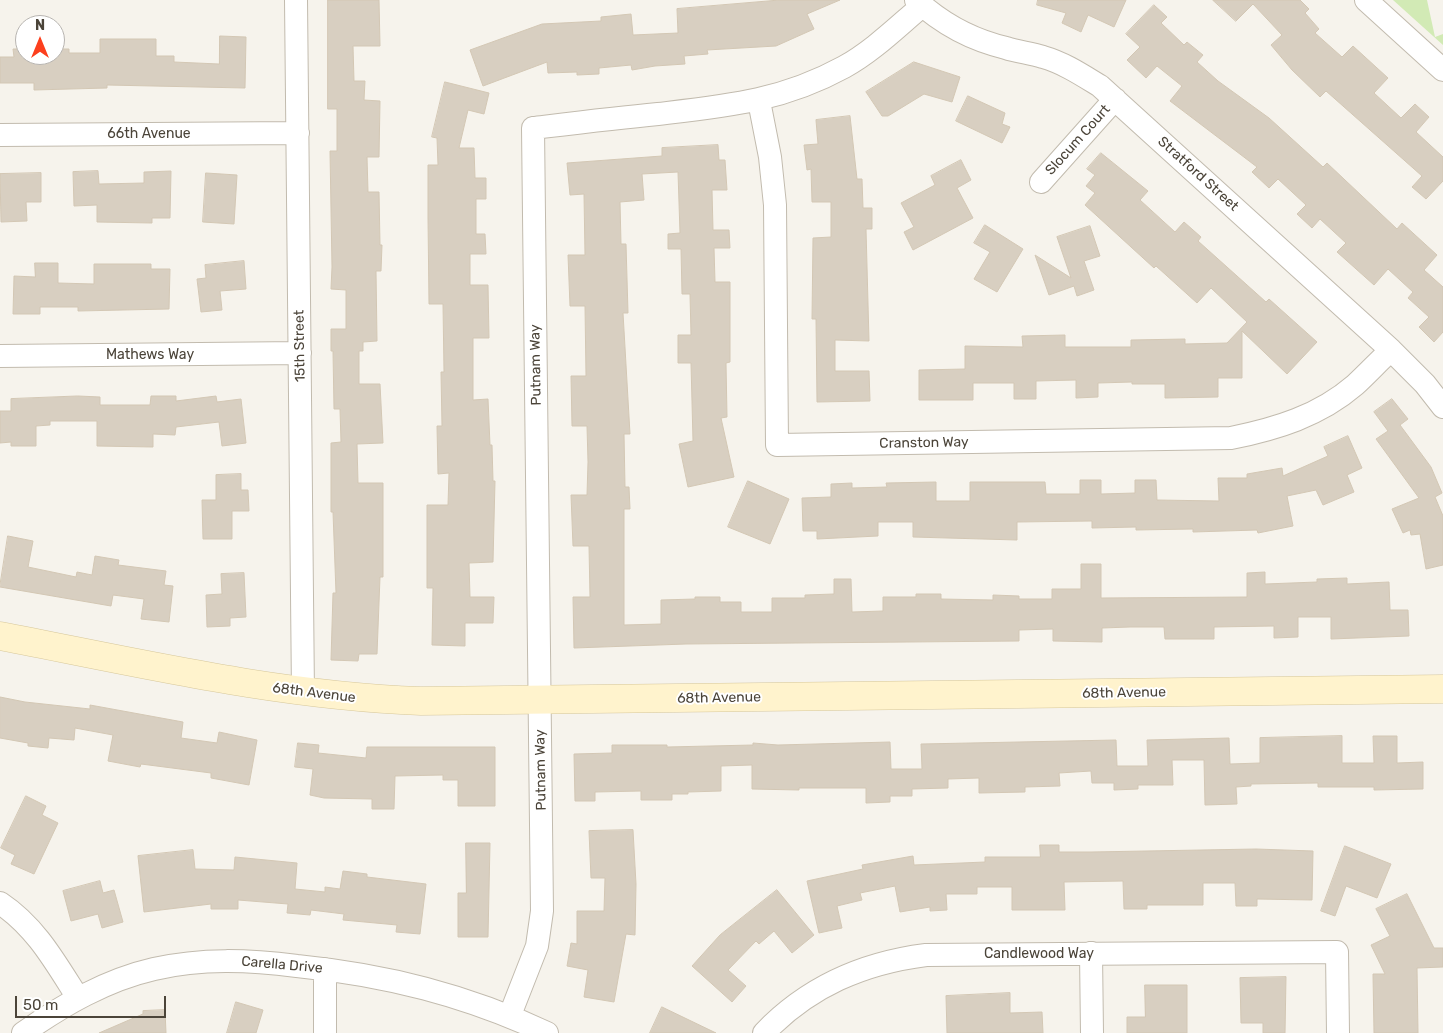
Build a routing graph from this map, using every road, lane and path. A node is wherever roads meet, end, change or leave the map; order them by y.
1 (296, 0) edge
2 (1366, 0) edge
3 (919, 3) edge
4 (1443, 70) edge
5 (1115, 99) junction
6 (759, 101) junction
7 (298, 133) junction
8 (0, 135) edge
9 (1041, 182) dead end
10 (1391, 350) junction
11 (300, 353) junction
12 (0, 356) edge
13 (1443, 407) edge
14 (0, 636) edge
15 (1443, 689) edge
16 (303, 693) junction
17 (540, 700) junction
18 (0, 903) edge
19 (1091, 954) junction
20 (325, 969) junction
21 (78, 998) junction
22 (510, 1016) junction
23 (22, 1033) edge
24 (326, 1033) edge
25 (548, 1033) edge
26 (764, 1033) edge
27 (1092, 1033) edge
28 (1338, 1033) edge

1 - 7 street, 15th Street
2 - 4 street
3 - 5 street, Stratford Street
3 - 6 street, Putnam Way
5 - 9 street, Slocum Court
5 - 10 street, Stratford Street
6 - 10 street, Cranston Way
6 - 17 street, Putnam Way
7 - 8 street, 66th Avenue
7 - 11 street, 15th Street
10 - 13 street, Stratford Street
11 - 12 street, Mathews Way
11 - 16 street, 15th Street
14 - 16 street, 68th Avenue
15 - 17 street, 68th Avenue
16 - 17 street, 68th Avenue
17 - 22 street, Putnam Way
18 - 21 street
19 - 26 street, Candlewood Way
19 - 27 street
19 - 28 street, Candlewood Way
20 - 21 street, Carella Drive
20 - 22 street, Carella Drive
20 - 24 street
21 - 23 street, Carella Drive
22 - 25 street, Carella Drive

